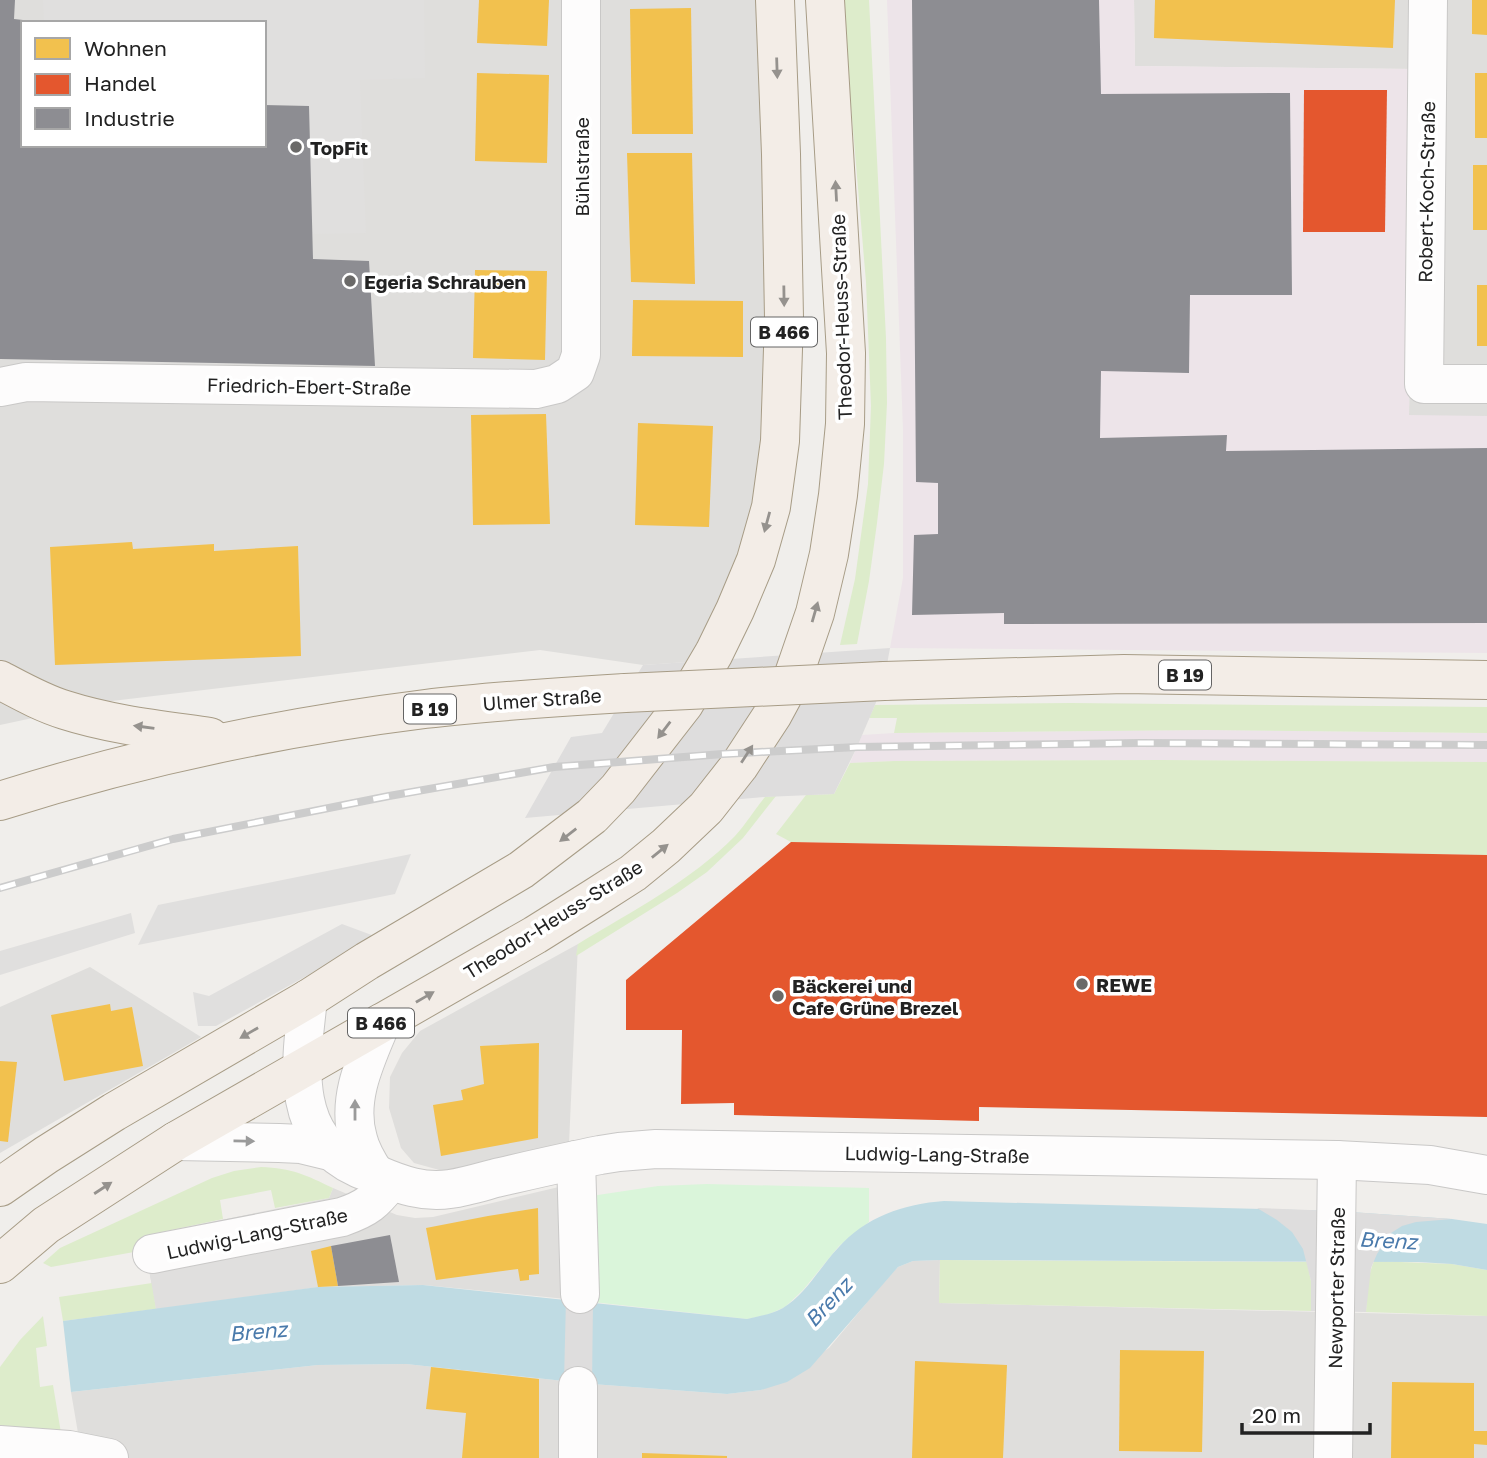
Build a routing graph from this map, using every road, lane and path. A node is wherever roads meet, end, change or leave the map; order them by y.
1 (581, 0) edge
2 (775, 0) edge
3 (825, 0) edge
4 (1428, 0) edge
5 (581, 333) joint
6 (1487, 384) edge
7 (0, 387) edge
8 (0, 680) edge
9 (1487, 680) edge
10 (236, 741) junction
11 (0, 801) edge
12 (308, 999) junction
13 (381, 1023) junction
14 (301, 1069) junction
15 (176, 1141) junction
16 (334, 1152) junction
17 (576, 1160) junction
18 (1337, 1160) junction
19 (1487, 1175) edge
20 (383, 1177) junction
21 (0, 1186) edge
22 (152, 1254) dead end
23 (0, 1264) edge
24 (580, 1294) dead end
25 (578, 1386) dead end
26 (0, 1445) edge
27 (109, 1458) edge
28 (578, 1458) edge
29 (1333, 1458) edge

1 - 5 street, Bühlstraße
2 -> 12 main road, B 466
13 -> 3 main road, Theodor-Heuss-Straße / B 466
4 - 6 street, Robert-Koch-Straße
5 - 7 street, Friedrich-Ebert-Straße
10 -> 8 main road
9 - 10 main road, Ulmer Straße / B 19, bridge
10 - 11 main road, Ulmer Straße / B 19
12 - 14 street, Ludwig-Lang-Straße
12 -> 21 main road, B 466
13 - 14 main road, Theodor-Heuss-Straße / B 466
20 -> 13 street
14 - 15 main road, Theodor-Heuss-Straße / B 466
14 - 16 street, Ludwig-Lang-Straße
15 -> 16 street, Ludwig-Lang-Straße
23 -> 15 main road, Theodor-Heuss-Straße / B 466
16 - 20 street, Ludwig-Lang-Straße
17 - 18 street, Ludwig-Lang-Straße
17 - 20 street, Ludwig-Lang-Straße
17 - 24 street
18 - 19 street, Ludwig-Lang-Straße
18 - 29 street, Newporter Straße
20 - 22 street, Ludwig-Lang-Straße
25 - 28 street
26 - 27 street

